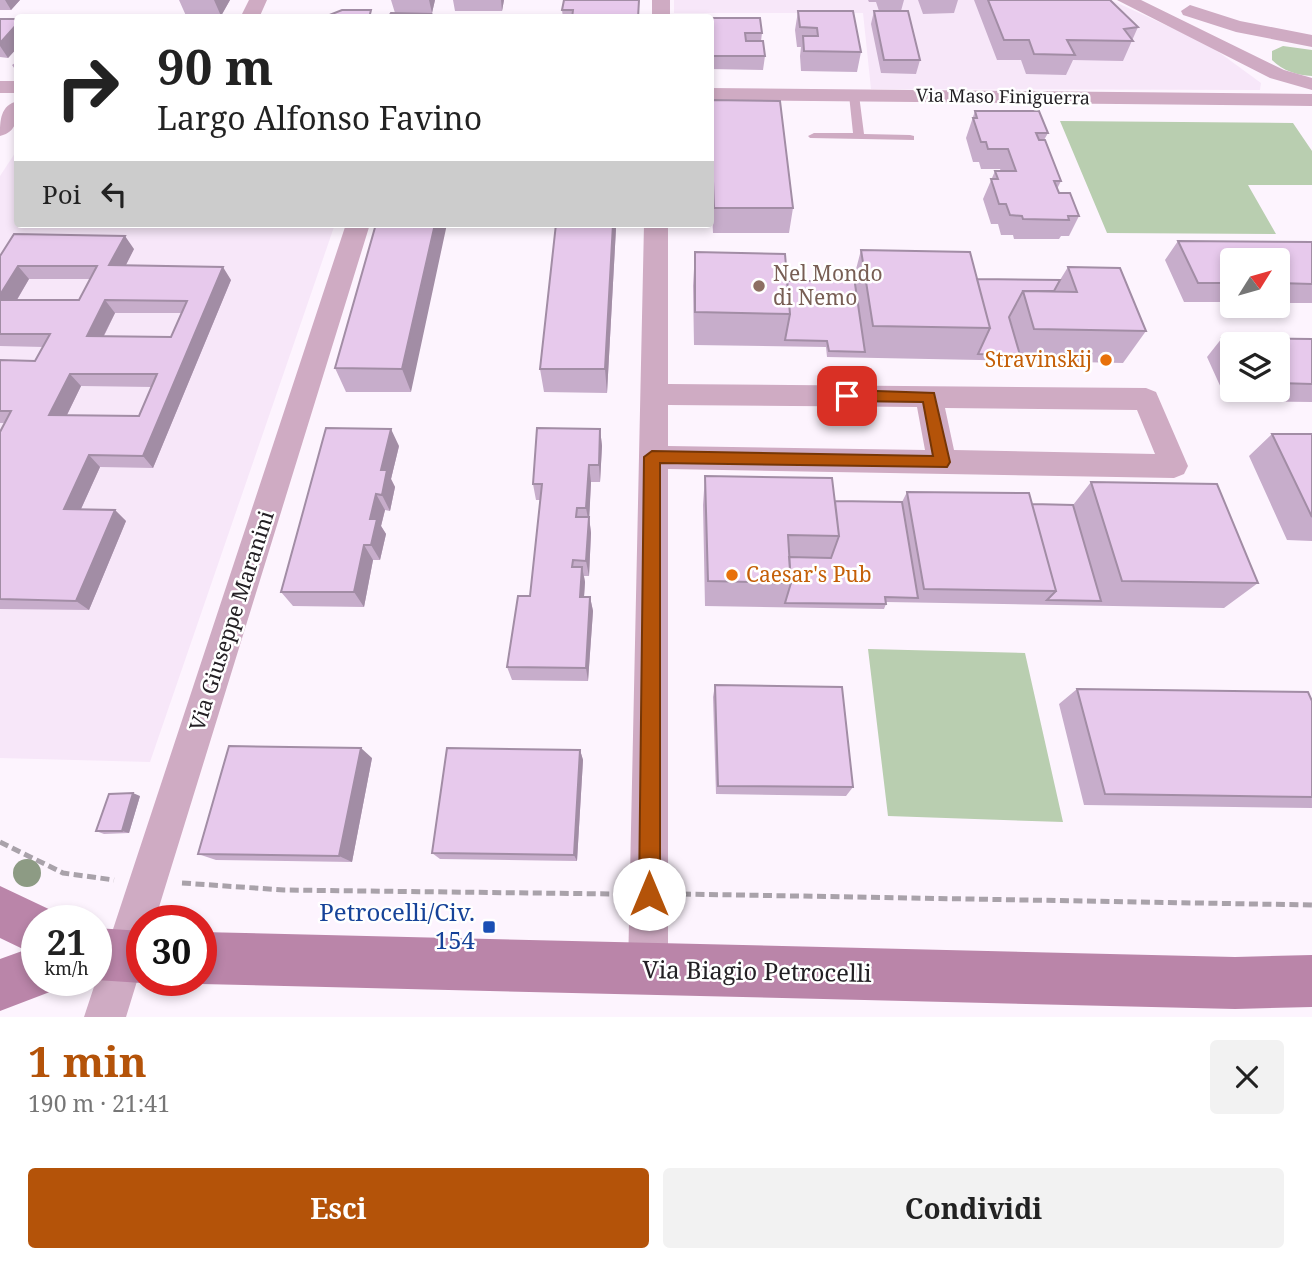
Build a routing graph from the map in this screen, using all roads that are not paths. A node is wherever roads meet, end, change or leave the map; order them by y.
1 (1126, 0) edge
2 (1165, 0) edge
3 (1304, 40) edge
4 (1268, 69) junction
5 (1312, 84) edge
6 (714, 94) edge
7 (854, 96) junction
8 (1304, 100) edge
9 (14, 112) edge
10 (1312, 113) edge
11 (0, 130) edge
12 (814, 136) dead end
13 (859, 137) junction
14 (910, 138) dead end
15 (357, 228) edge
16 (656, 228) edge
17 (653, 394) junction
18 (929, 397) junction
19 (652, 457) junction
20 (942, 462) junction
21 (0, 911) edge
22 (21, 922) edge
23 (121, 956) edge
24 (217, 958) edge
25 (648, 969) junction
26 (21, 978) edge
27 (1312, 981) edge
28 (0, 985) edge
29 (105, 1017) edge

1 - 4 street
2 - 3 street
3 - 4 street
4 - 5 street
4 - 8 street
6 - 7 street, Via Maso Finiguerra
7 - 8 street, Via Maso Finiguerra
7 - 13 lane
8 - 10 street
9 - 11 street
12 - 13 lane
13 - 14 lane
15 - 23 street, Via Giuseppe Maranini
16 - 17 street
17 - 18 street
17 - 19 street
18 - 20 street
18 - 20 street
19 - 20 street
19 - 25 street
21 - 22 street
23 - 29 street, Via Giuseppe Maranini
24 - 25 street, Via Biagio Petrocelli
25 - 27 street, Via Biagio Petrocelli
26 - 28 street

